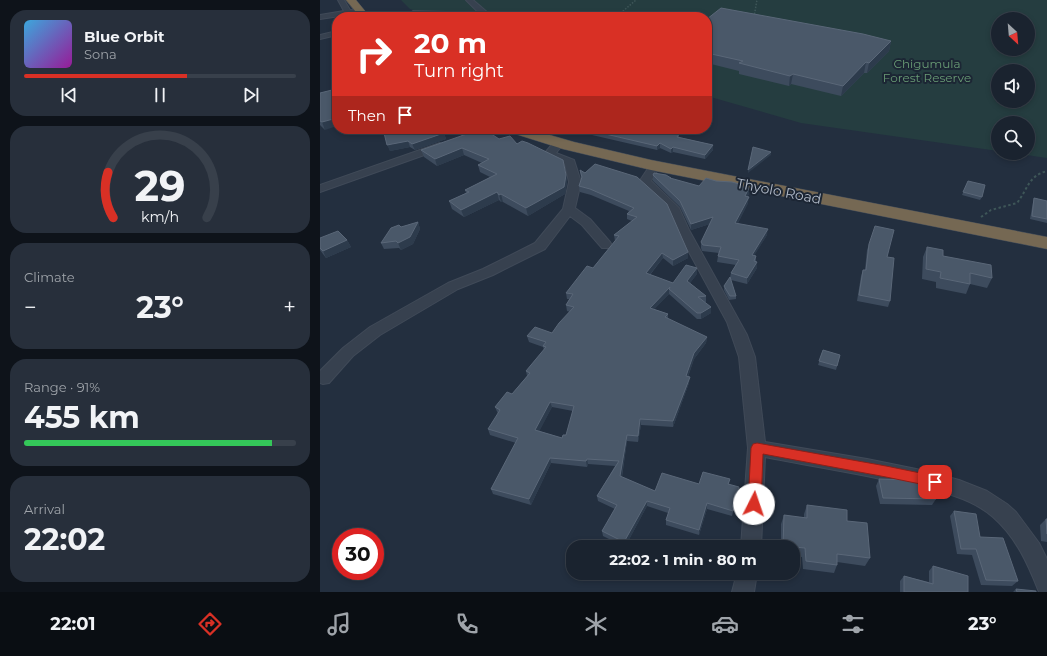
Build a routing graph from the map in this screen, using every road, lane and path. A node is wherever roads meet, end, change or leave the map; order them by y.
1 (341, 0) edge
2 (351, 0) edge
3 (469, 0) edge
4 (636, 0) edge
5 (757, 0) edge
6 (347, 12) edge
7 (360, 12) edge
8 (483, 12) edge
9 (622, 12) edge
10 (332, 15) edge
11 (320, 17) edge
12 (754, 19) edge
13 (332, 34) edge
14 (320, 37) edge
15 (474, 134) edge
16 (533, 134) edge
17 (559, 143) junction
18 (655, 166) junction
19 (1047, 172) edge
20 (320, 189) edge
21 (569, 209) junction
22 (974, 229) junction
23 (1047, 244) edge
24 (606, 245) dead end
25 (323, 378) dead end
26 (757, 448) junction
27 (751, 540) edge
28 (745, 580) edge
29 (1047, 584) edge
30 (743, 592) edge

1 - 6 street
2 - 7 highway
3 - 8 street
4 - 9 path
5 - 12 path
10 - 11 street
13 - 14 street
15 - 20 street
16 - 17 highway, Thyolo Road
17 - 18 highway, Thyolo Road
17 - 21 street
18 - 22 highway, Thyolo Road
18 - 26 street
19 - 22 path
21 - 24 street
21 - 25 street
22 - 23 highway, Thyolo Road
26 - 27 street
26 - 29 street
28 - 30 street

